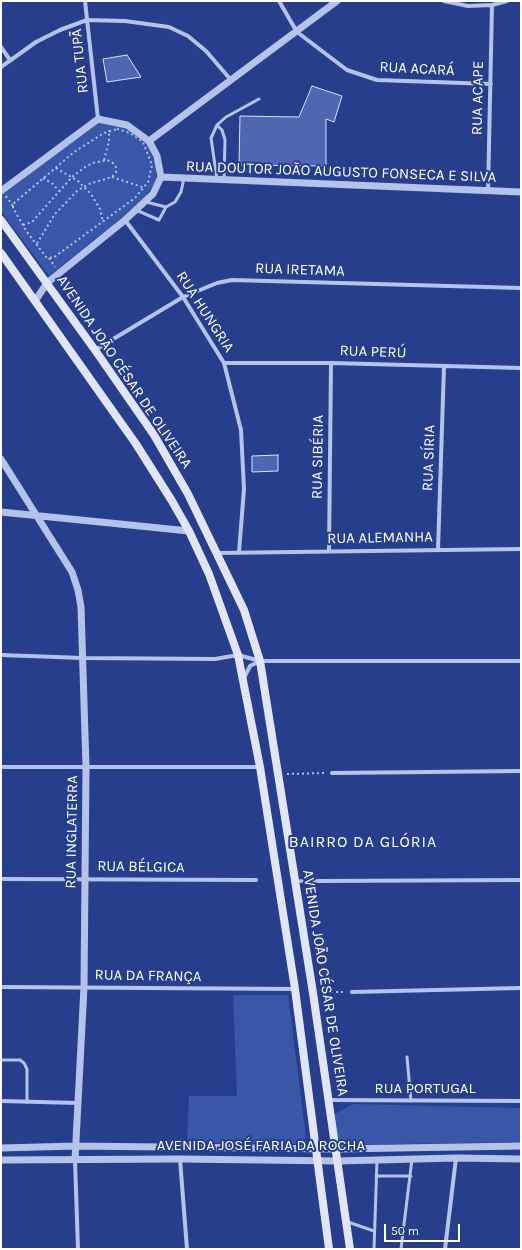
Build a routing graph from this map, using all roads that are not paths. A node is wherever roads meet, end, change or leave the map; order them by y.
1 (85, 1) edge
2 (279, 1) edge
3 (337, 1) edge
4 (444, 1) edge
5 (507, 1) edge
6 (492, 5) junction
7 (87, 20) junction
8 (297, 32) junction
9 (1, 47) edge
10 (10, 60) junction
11 (1, 67) edge
12 (232, 80) junction
13 (491, 84) junction
14 (258, 99) dead end
15 (98, 119) junction
16 (217, 125) junction
17 (149, 141) junction
18 (161, 177) junction
19 (184, 178) junction
20 (220, 180) junction
21 (2, 191) edge
22 (488, 192) junction
23 (521, 192) edge
24 (145, 201) junction
25 (166, 207) junction
26 (136, 210) junction
27 (1, 220) edge
28 (125, 220) junction
29 (1, 253) edge
30 (46, 282) junction
31 (521, 288) edge
32 (183, 297) junction
33 (36, 301) junction
34 (95, 350) junction
35 (224, 363) junction
36 (331, 363) junction
37 (444, 366) junction
38 (521, 368) edge
39 (1, 459) edge
40 (1, 512) edge
41 (36, 515) junction
42 (189, 530) junction
43 (521, 549) edge
44 (438, 550) junction
45 (329, 551) junction
46 (239, 552) junction
47 (218, 553) junction
48 (1, 655) edge
49 (238, 655) junction
50 (83, 658) junction
51 (260, 661) junction
52 (521, 661) edge
53 (242, 681) junction
54 (1, 767) edge
55 (86, 767) junction
56 (260, 767) junction
57 (521, 771) edge
58 (332, 773) road end
59 (84, 878) junction
60 (1, 879) edge
61 (256, 880) dead end
62 (319, 880) joint
63 (521, 880) edge
64 (294, 881) junction
65 (84, 987) junction
66 (1, 988) edge
67 (521, 988) edge
68 (295, 989) junction
69 (352, 992) road end
70 (407, 1057) dead end
71 (1, 1060) edge
72 (329, 1100) junction
73 (411, 1100) junction
74 (1, 1101) edge
75 (521, 1101) edge
76 (27, 1102) junction
77 (78, 1103) junction
78 (76, 1146) junction
79 (521, 1146) edge
80 (1, 1148) edge
81 (317, 1148) junction
82 (336, 1149) junction
83 (456, 1158) junction
84 (180, 1159) junction
85 (377, 1159) junction
86 (412, 1159) junction
87 (521, 1159) edge
88 (1, 1160) edge
89 (75, 1160) junction
90 (319, 1161) junction
91 (338, 1161) junction
92 (376, 1176) junction
93 (411, 1176) junction
94 (347, 1222) junction
95 (374, 1230) junction
96 (78, 1249) edge
97 (187, 1249) edge
98 (329, 1249) edge
99 (350, 1249) edge
100 (374, 1249) edge
101 (402, 1249) edge
102 (445, 1249) edge

1 - 7 street, RUA TUPÃ
2 - 8 street, RUA ACARÁ
3 - 8 street
4 - 6 street
5 - 6 street
6 - 13 street, RUA ACAPE
7 - 10 street
7 - 12 street
7 - 15 street, RUA TUPÃ
8 - 12 street
8 - 13 street, RUA ACARÁ
9 - 10 street
10 - 11 street
12 - 17 street
13 - 22 street, RUA ACAPE
14 - 16 lane
15 - 17 street
15 - 21 street
16 - 20 lane
16 - 20 lane
17 - 18 street
18 - 19 street, RUA DOUTOR JOÃO AUGUSTO FONSECA E SILVA
18 - 24 street
19 - 20 street, RUA DOUTOR JOÃO AUGUSTO FONSECA E SILVA
19 - 25 lane
20 - 22 street, RUA DOUTOR JOÃO AUGUSTO FONSECA E SILVA
22 - 23 street, RUA DOUTOR JOÃO AUGUSTO FONSECA E SILVA
24 - 25 lane
24 - 26 street
25 - 26 lane
26 - 28 street
27 - 30 main road, AVENIDA JOÃO CÉSAR DE OLIVEIRA
28 - 30 street
28 - 32 street, RUA HUNGRIA
29 - 33 main road, AVENIDA JOÃO CÉSAR DE OLIVEIRA
30 - 33 street
30 - 34 main road, AVENIDA JOÃO CÉSAR DE OLIVEIRA
31 - 32 street, RUA IRETAMA
32 - 34 street, RUA IRETAMA
32 - 35 street, RUA HUNGRIA
33 - 42 main road, AVENIDA JOÃO CÉSAR DE OLIVEIRA
34 - 47 main road, AVENIDA JOÃO CÉSAR DE OLIVEIRA
35 - 36 street, RUA PERÚ
35 - 46 street, RUA HUNGRIA
36 - 37 street, RUA PERÚ
36 - 45 street, RUA SIBÉRIA
37 - 38 street, RUA PERÚ
37 - 44 street, RUA SÍRIA
39 - 41 street, RUA INGLATERRA
40 - 41 street
41 - 42 street
41 - 50 street, RUA INGLATERRA
42 - 49 main road, AVENIDA JOÃO CÉSAR DE OLIVEIRA
43 - 44 street, RUA ALEMANHA
44 - 45 street, RUA ALEMANHA
45 - 46 street, RUA ALEMANHA
46 - 47 street
47 - 51 main road, AVENIDA JOÃO CÉSAR DE OLIVEIRA
48 - 50 street
49 - 50 street
49 - 51 street
49 - 53 main road, AVENIDA JOÃO CÉSAR DE OLIVEIRA
50 - 55 street, RUA INGLATERRA
51 - 52 street
51 - 53 street
51 - 64 main road, AVENIDA JOÃO CÉSAR DE OLIVEIRA
53 - 56 main road, AVENIDA JOÃO CÉSAR DE OLIVEIRA
54 - 55 street
55 - 56 street
55 - 59 street, RUA INGLATERRA
56 - 68 main road, AVENIDA JOÃO CÉSAR DE OLIVEIRA
57 - 58 street
59 - 60 street, RUA BÉLGICA
59 - 61 street, RUA BÉLGICA
59 - 65 street, RUA INGLATERRA
62 - 63 street
62 - 64 street
64 - 72 main road, AVENIDA JOÃO CÉSAR DE OLIVEIRA
65 - 66 street, RUA DA FRANÇA
65 - 68 street, RUA DA FRANÇA
65 - 77 street, RUA INGLATERRA
67 - 69 street
68 - 81 main road, AVENIDA JOÃO CÉSAR DE OLIVEIRA
70 - 73 lane
71 - 76 lane
72 - 73 street, RUA PORTUGAL
72 - 82 main road, AVENIDA JOÃO CÉSAR DE OLIVEIRA
73 - 75 street, RUA PORTUGAL
74 - 76 street
76 - 77 street
77 - 78 street, RUA INGLATERRA
78 - 80 street, AVENIDA JOSÉ FARIA DA ROCHA
78 - 81 street, AVENIDA JOSÉ FARIA DA ROCHA
78 - 89 street, RUA INGLATERRA
79 - 82 street, AVENIDA JOSÉ FARIA DA ROCHA
81 - 82 street, AVENIDA JOSÉ FARIA DA ROCHA
81 - 90 main road, AVENIDA JOÃO CÉSAR DE OLIVEIRA
82 - 91 main road, AVENIDA JOÃO CÉSAR DE OLIVEIRA
83 - 86 street, AVENIDA JOSÉ FARIA DA ROCHA
83 - 87 street, AVENIDA JOSÉ FARIA DA ROCHA
83 - 102 street
84 - 89 street, AVENIDA JOSÉ FARIA DA ROCHA
84 - 90 street, AVENIDA JOSÉ FARIA DA ROCHA
84 - 97 street
85 - 86 street, AVENIDA JOSÉ FARIA DA ROCHA
85 - 91 street, AVENIDA JOSÉ FARIA DA ROCHA
85 - 92 lane
86 - 93 lane
88 - 89 street, AVENIDA JOSÉ FARIA DA ROCHA
89 - 96 street
90 - 91 street, AVENIDA JOSÉ FARIA DA ROCHA
90 - 98 main road, AVENIDA JOÃO CÉSAR DE OLIVEIRA
91 - 94 main road, AVENIDA JOÃO CÉSAR DE OLIVEIRA
92 - 93 lane
92 - 95 lane
93 - 101 lane
94 - 95 lane
94 - 99 main road, AVENIDA JOÃO CÉSAR DE OLIVEIRA
95 - 100 lane

